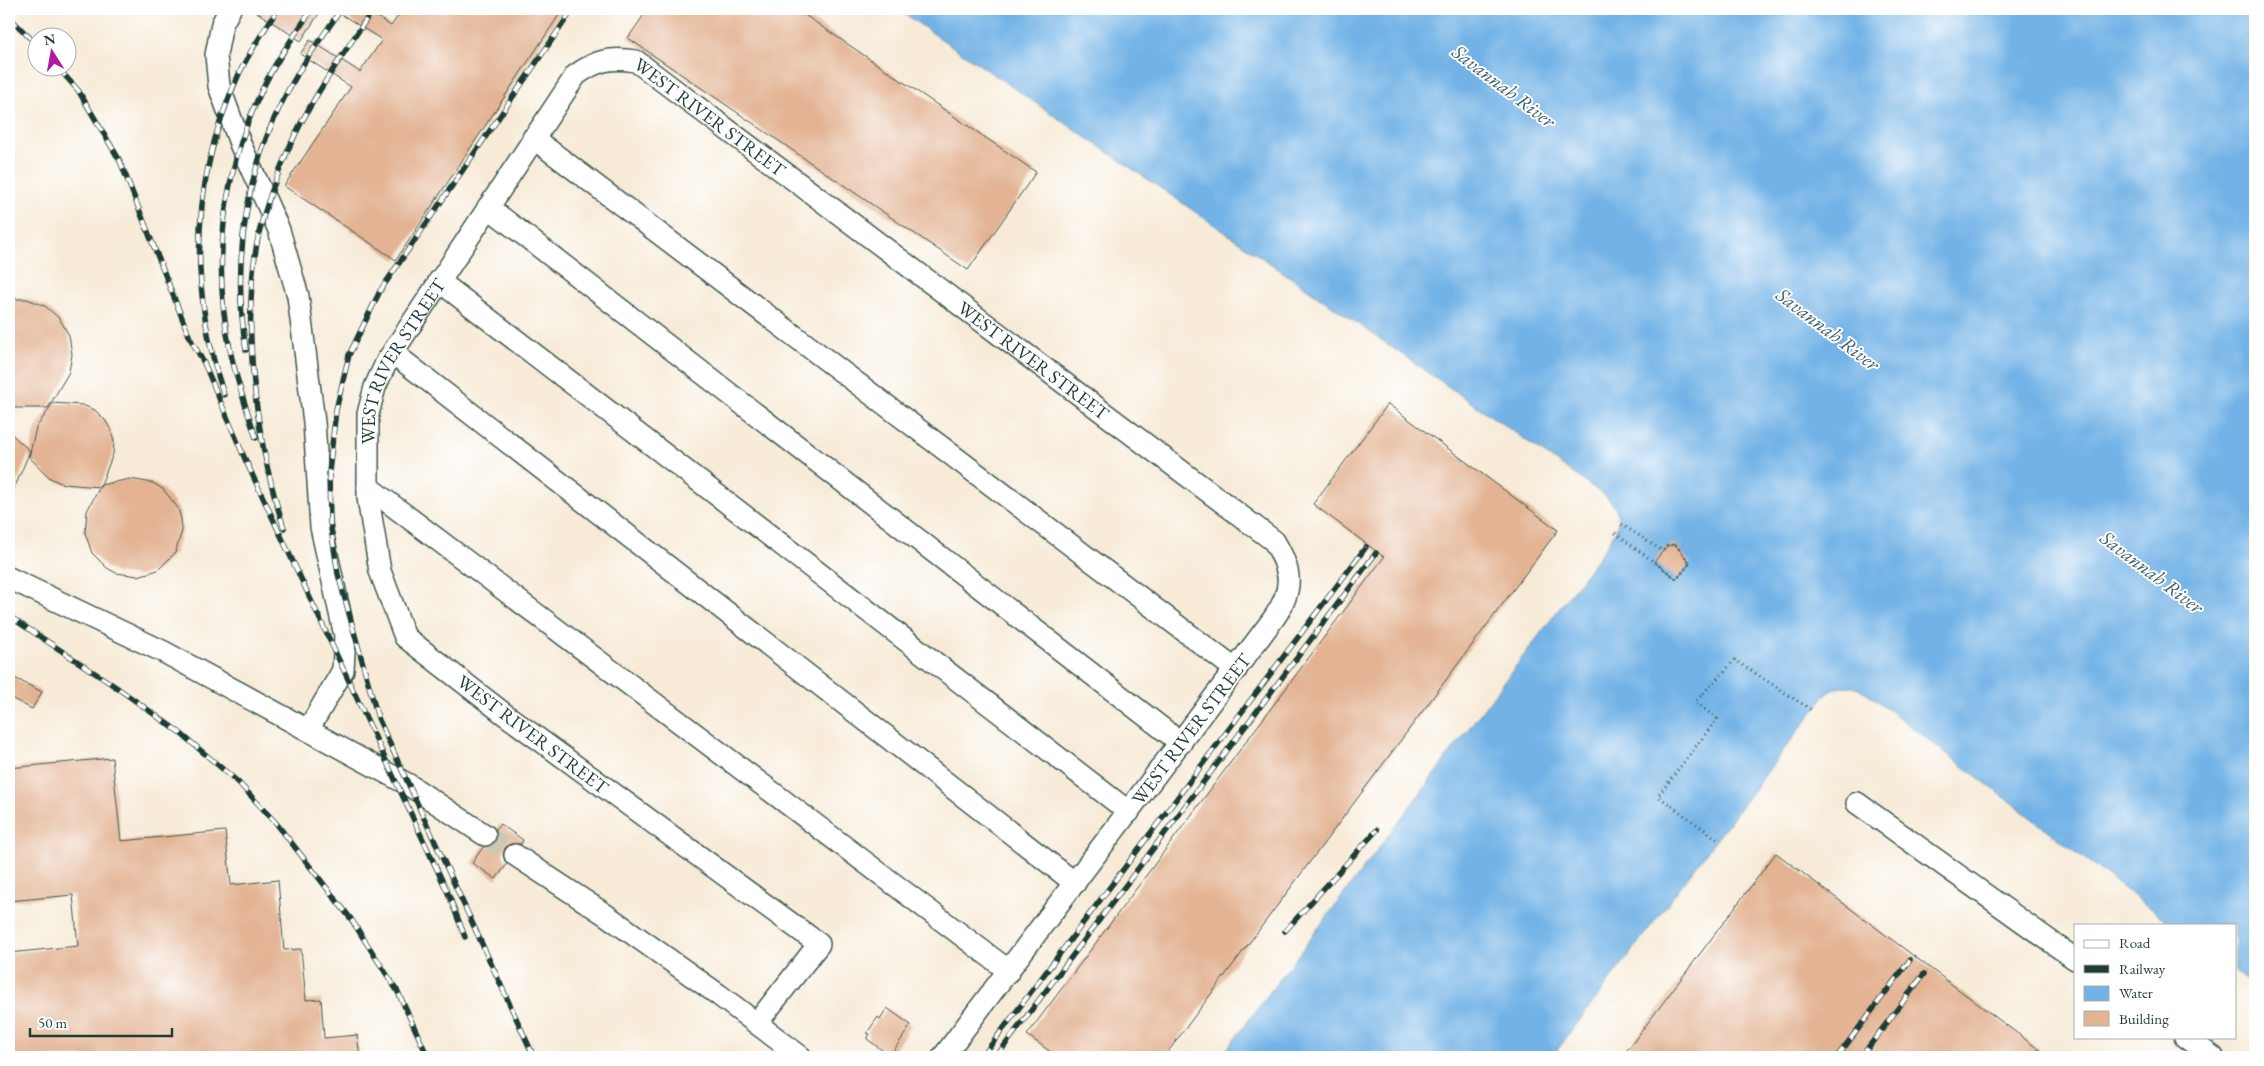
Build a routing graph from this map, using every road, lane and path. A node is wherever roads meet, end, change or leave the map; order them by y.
1 (230, 9) edge
2 (533, 138) junction
3 (488, 207) junction
4 (439, 282) junction
5 (393, 353) junction
6 (368, 487) junction
7 (1618, 522) dead end
8 (1615, 533) dead end
9 (9, 578) edge
10 (1236, 670) junction
11 (1813, 711) dead end
12 (308, 730) junction
13 (1180, 743) junction
14 (1857, 803) dead end
15 (1128, 812) junction
16 (485, 836) tunnel mouth
17 (1717, 839) dead end
18 (515, 854) tunnel mouth
19 (1075, 883) junction
20 (2074, 958) edge
21 (1009, 971) junction
22 (757, 1023) junction
23 (2186, 1038) edge
24 (801, 1057) edge
25 (943, 1057) edge
26 (2213, 1057) edge

1 - 12 street
2 - 3 street, WEST RIVER STREET
2 - 10 street
2 - 10 street, WEST RIVER STREET
3 - 4 street, WEST RIVER STREET
3 - 13 street
4 - 5 street, WEST RIVER STREET
4 - 15 street
5 - 6 street, WEST RIVER STREET
5 - 19 street
6 - 21 street
6 - 22 street, WEST RIVER STREET
7 - 8 path
9 - 12 street
10 - 13 street, WEST RIVER STREET
11 - 17 path
12 - 16 street
13 - 15 street, WEST RIVER STREET
14 - 20 street
15 - 19 street, WEST RIVER STREET
18 - 22 street
19 - 21 street, WEST RIVER STREET
21 - 25 street, WEST RIVER STREET
22 - 24 street
23 - 26 street

